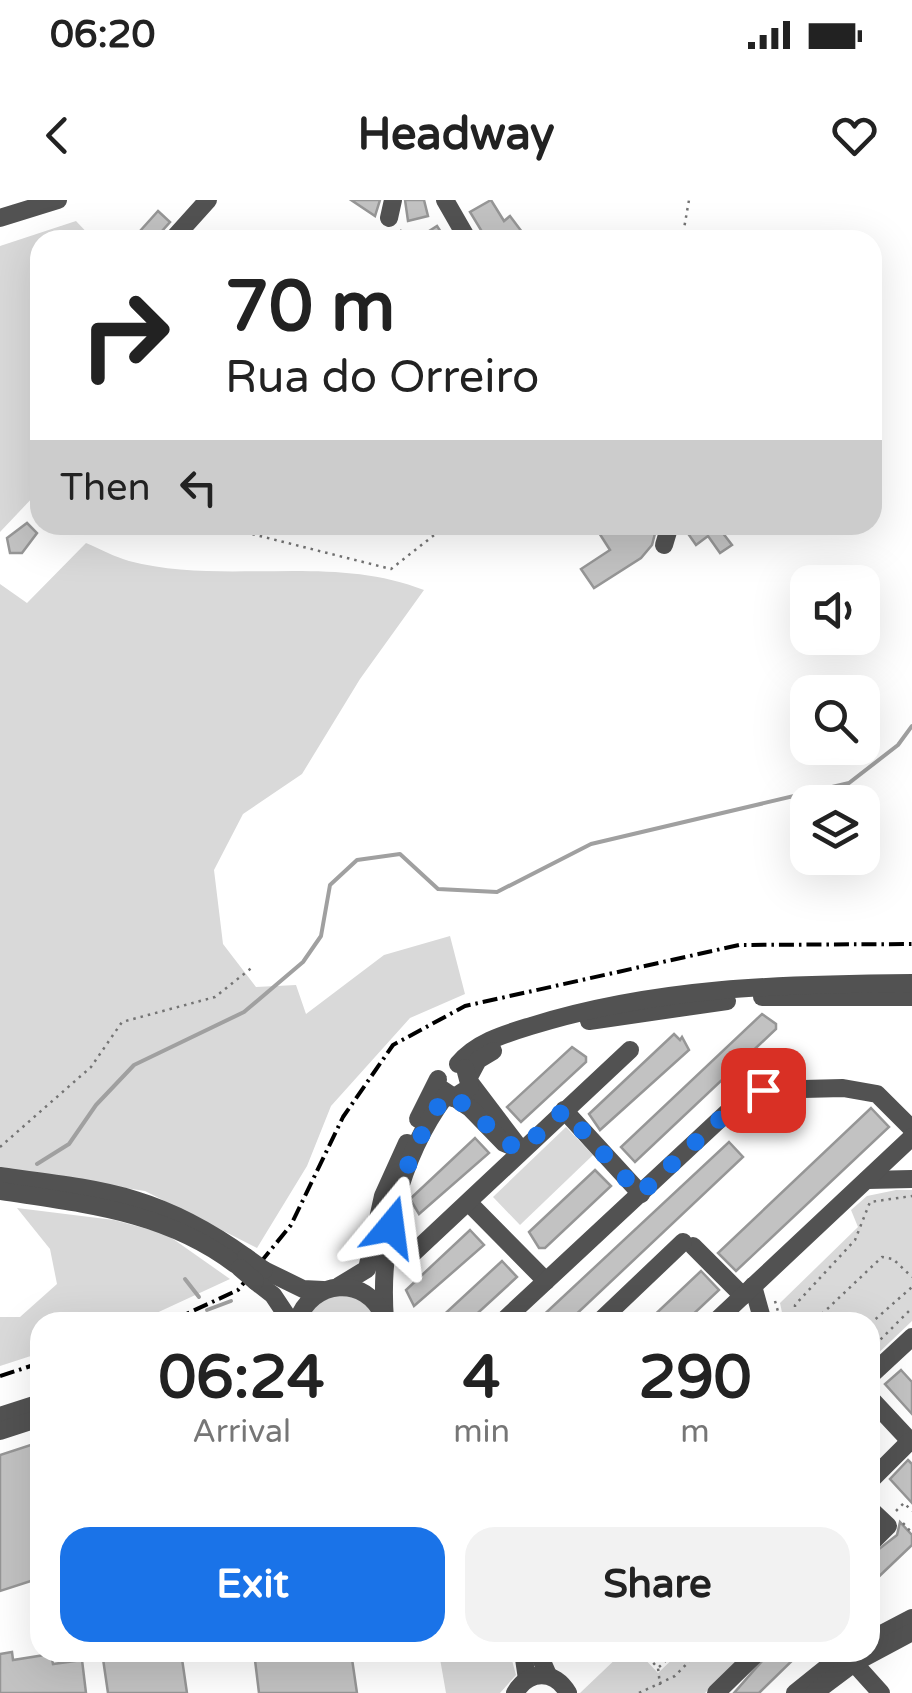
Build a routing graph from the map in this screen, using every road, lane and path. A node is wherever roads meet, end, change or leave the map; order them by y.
1 (18, 200) edge
2 (58, 200) edge
3 (208, 200) edge
4 (445, 200) edge
5 (689, 200) edge
6 (0, 206) edge
7 (0, 218) edge
8 (181, 230) edge
9 (462, 230) edge
10 (684, 230) edge
11 (256, 535) edge
12 (434, 535) edge
13 (667, 535) edge
14 (664, 545) dead end
15 (254, 966) dead end
16 (912, 983) edge
17 (912, 997) edge
18 (630, 1050) dead end
19 (466, 1074) junction
20 (446, 1090) junction
21 (564, 1110) junction
22 (912, 1129) edge
23 (912, 1137) edge
24 (0, 1147) edge
25 (521, 1150) junction
26 (0, 1176) edge
27 (912, 1179) edge
28 (868, 1180) junction
29 (0, 1190) edge
30 (640, 1194) junction
31 (912, 1196) edge
32 (469, 1202) junction
33 (408, 1258) dead end
34 (243, 1262) junction
35 (260, 1276) junction
36 (912, 1277) edge
37 (546, 1281) junction
38 (912, 1287) edge
39 (331, 1288) junction
40 (748, 1292) junction
41 (776, 1300) dead end
42 (912, 1308) edge
43 (286, 1312) edge
44 (300, 1312) edge
45 (378, 1312) edge
46 (384, 1312) edge
47 (513, 1312) edge
48 (610, 1312) edge
49 (726, 1312) edge
50 (757, 1312) edge
51 (779, 1312) edge
52 (795, 1312) edge
53 (823, 1312) edge
54 (880, 1315) edge
55 (880, 1340) edge
56 (909, 1347) edge
57 (880, 1369) edge
58 (30, 1407) edge
59 (880, 1409) edge
60 (0, 1416) edge
61 (30, 1421) edge
62 (0, 1431) edge
63 (911, 1442) edge
64 (880, 1471) edge
65 (912, 1511) edge
66 (894, 1513) dead end
67 (900, 1520) dead end
68 (912, 1532) edge
69 (912, 1618) edge
70 (912, 1632) edge
71 (880, 1635) edge
72 (880, 1645) edge
73 (542, 1662) edge
74 (652, 1662) edge
75 (664, 1662) edge
76 (687, 1662) edge
77 (748, 1662) edge
78 (844, 1662) edge
79 (846, 1662) edge
80 (854, 1662) edge
81 (658, 1668) junction
82 (548, 1675) junction
83 (521, 1686) edge
84 (660, 1686) junction
85 (568, 1693) edge
86 (639, 1693) edge
87 (716, 1693) edge
88 (795, 1693) edge
89 (814, 1693) edge
90 (881, 1693) edge

1 - 6 street
2 - 7 street
3 - 8 street
4 - 9 street
5 - 10 path
11 - 12 path
13 - 14 street
15 - 24 path
16 - 19 street
17 - 19 street
18 - 21 street
19 - 20 street
19 - 20 street
19 - 25 street
20 - 25 street
20 - 39 street
20 - 46 street
21 - 25 street
21 - 30 street
22 - 30 street
23 - 28 street
25 - 32 street
26 - 34 street
27 - 28 street
28 - 40 street
29 - 34 street
30 - 37 street
31 - 52 path
32 - 33 street
32 - 37 street
34 - 35 street, bridge
35 - 39 street
35 - 43 street
36 - 53 path
37 - 47 street
38 - 54 path
39 - 44 street
39 - 45 street
40 - 48 street
40 - 49 street
40 - 50 street
41 - 51 path
42 - 55 path
56 - 57 street
58 - 60 street
59 - 63 street
61 - 62 street
63 - 64 street
65 - 66 path
67 - 68 path
69 - 71 street
70 - 72 street
73 - 82 street
74 - 81 path
75 - 81 path
76 - 84 path
77 - 87 street
78 - 88 street
79 - 89 street
80 - 90 street
81 - 84 path
82 - 83 street
82 - 85 street
84 - 86 path

